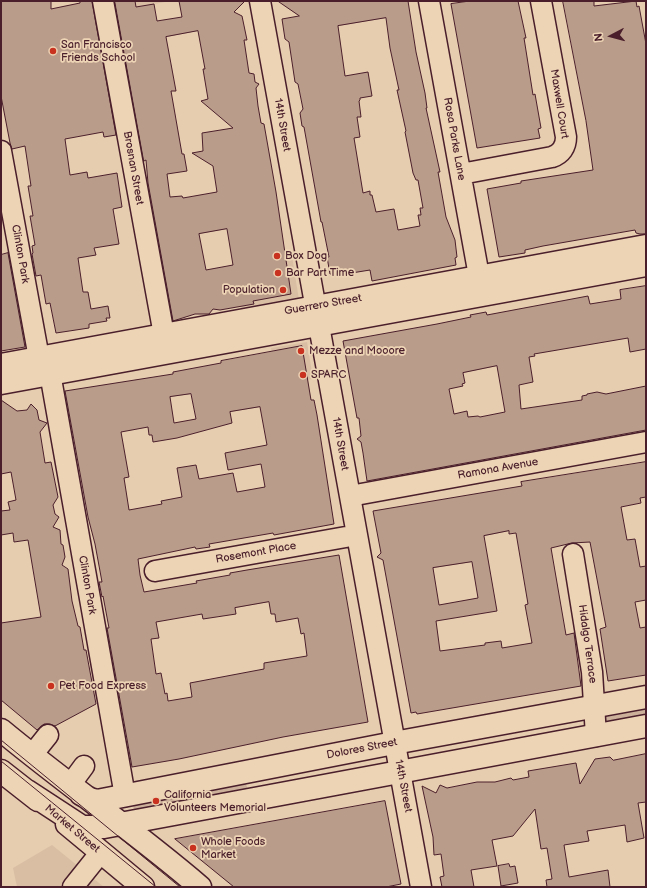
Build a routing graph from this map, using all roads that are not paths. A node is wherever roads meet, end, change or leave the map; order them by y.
1 (103, 1) edge
2 (260, 1) edge
3 (429, 1) edge
4 (540, 1) edge
5 (1, 151) edge
6 (460, 174) junction
7 (646, 246) edge
8 (646, 265) edge
9 (479, 276) junction
10 (317, 315) junction
11 (164, 335) junction
12 (1, 365) edge
13 (44, 366) junction
14 (1, 383) edge
15 (646, 442) edge
16 (350, 496) junction
17 (357, 536) junction
18 (573, 554) dead end
19 (155, 571) dead end
20 (646, 697) edge
21 (594, 706) junction
22 (646, 726) edge
23 (1, 730) edge
24 (48, 735) dead end
25 (596, 736) junction
26 (394, 743) junction
27 (32, 755) junction
28 (84, 766) dead end
29 (255, 770) junction
30 (1, 771) edge
31 (400, 771) junction
32 (75, 789) junction
33 (27, 791) junction
34 (125, 796) junction
35 (260, 798) junction
36 (120, 824) junction
37 (101, 852) junction
38 (73, 887) edge
39 (143, 887) edge
40 (182, 887) edge
41 (200, 887) edge
42 (421, 887) edge

1 - 11 street, Brosnan Street
2 - 10 street, 14th Street
3 - 6 street, Rosa Parks Lane
4 - 6 street, Maxwell Court
5 - 13 street, Clinton Park
6 - 9 street, Rosa Parks Lane
7 - 9 main road, Guerrero Street
8 - 10 main road, Guerrero Street
9 - 10 main road, Guerrero Street
10 - 11 main road, Guerrero Street
10 - 13 main road, Guerrero Street
10 - 16 street, 14th Street
11 - 13 main road, Guerrero Street
12 - 13 main road, Guerrero Street
13 - 14 main road, Guerrero Street
13 - 34 street, Clinton Park
15 - 16 street, Ramona Avenue
16 - 17 street, 14th Street
17 - 19 street, Rosemont Place
17 - 26 street, 14th Street
18 - 21 street, Hidalgo Terrace
20 - 21 main road, Dolores Street
21 - 25 street, Hidalgo Terrace
21 - 26 main road, Dolores Street
22 - 25 main road
23 - 27 main road
24 - 27 street
25 - 31 main road
26 - 29 main road, Dolores Street
26 - 31 street, 14th Street
27 - 32 main road
28 - 32 street
29 - 34 main road, Dolores Street
29 - 35 main road
30 - 33 main road, Market Street
31 - 35 main road
31 - 42 street, 14th Street
32 - 34 main road, Dolores Street
32 - 36 main road
33 - 36 main road
33 - 37 main road, Market Street
35 - 36 main road
36 - 40 main road
36 - 41 main road
37 - 38 street
37 - 39 main road, Market Street

